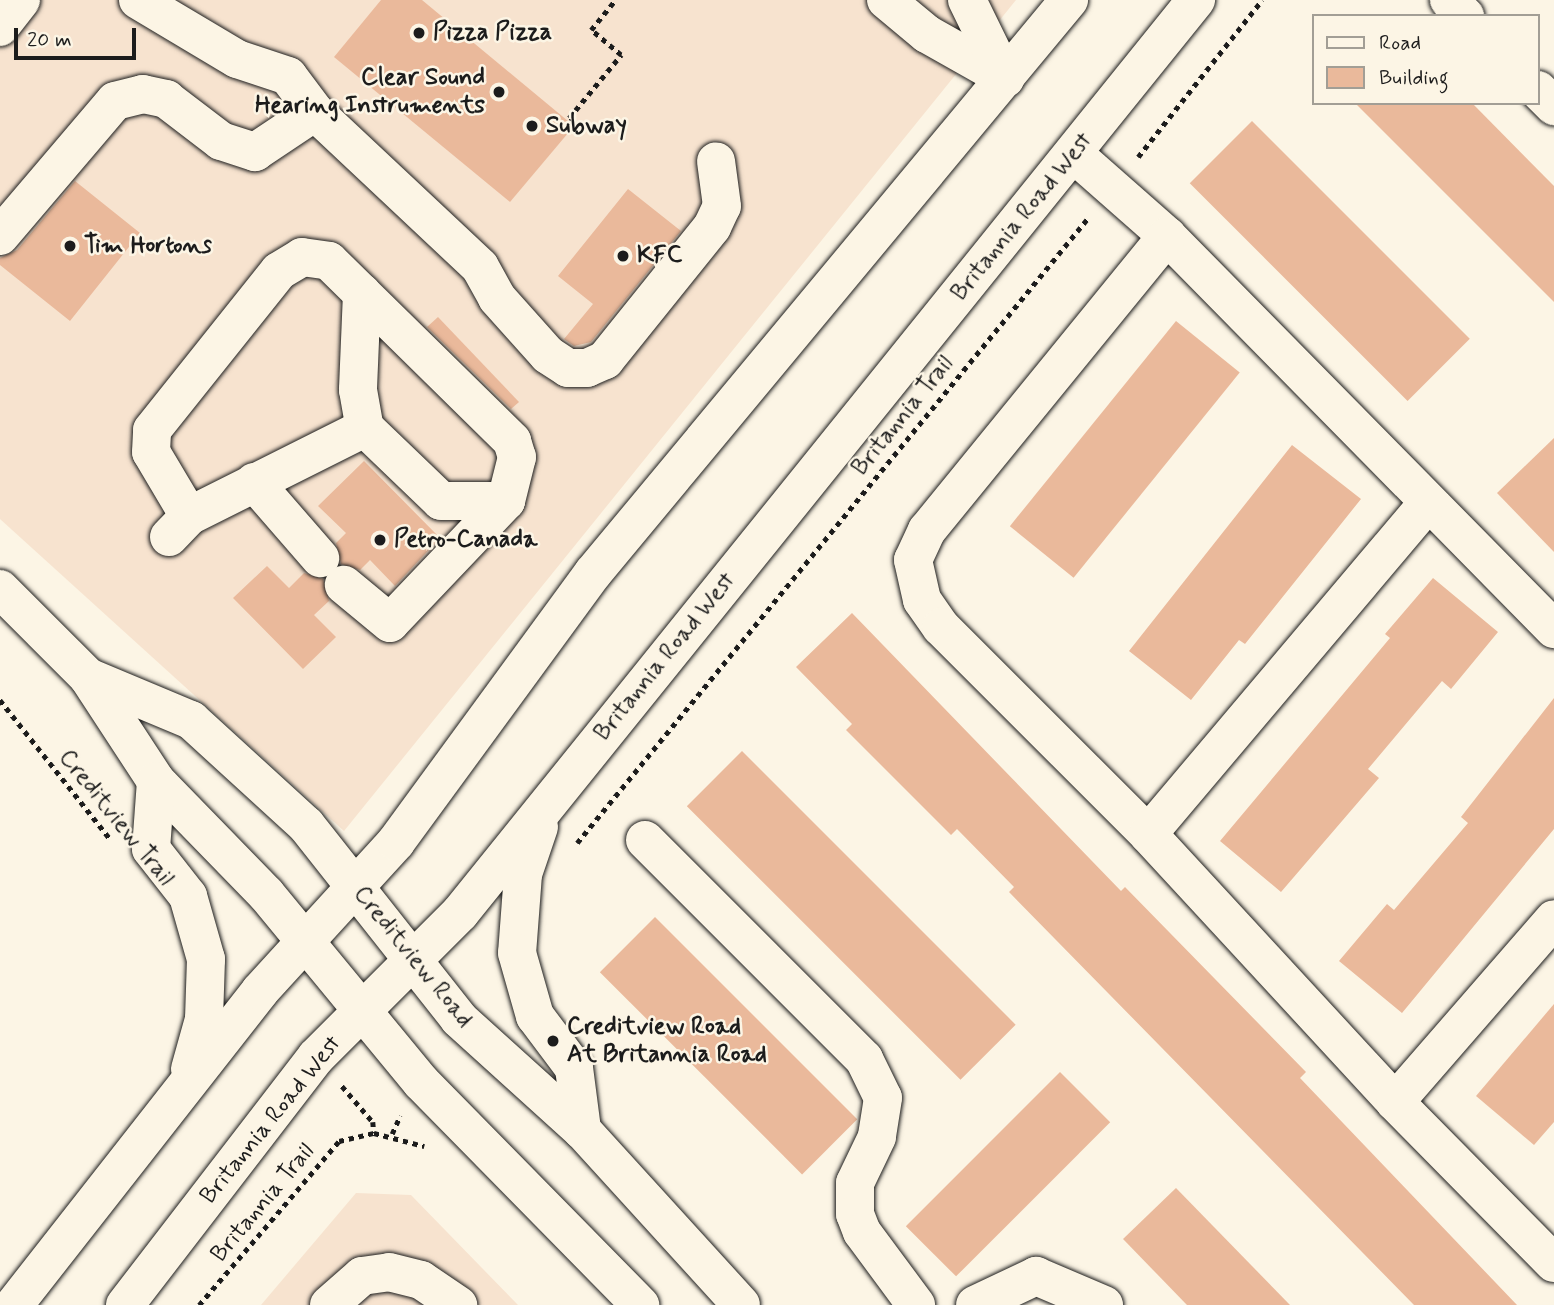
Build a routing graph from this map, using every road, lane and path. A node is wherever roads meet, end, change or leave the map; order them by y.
1 (21, 0) edge
2 (138, 0) edge
3 (615, 0) edge
4 (886, 0) edge
5 (967, 0) edge
6 (1069, 0) edge
7 (1196, 0) edge
8 (1262, 0) edge
9 (1449, 0) edge
10 (1463, 14) edge
11 (0, 27) edge
12 (1005, 78) junction
13 (1540, 92) edge
14 (1554, 106) edge
15 (315, 112) junction
16 (574, 121) dead end
17 (1074, 153) junction
18 (716, 161) dead end
19 (1113, 188) junction
20 (0, 236) edge
21 (1167, 236) junction
22 (362, 293) junction
23 (365, 428) junction
24 (254, 482) junction
25 (506, 501) junction
26 (1428, 503) junction
27 (0, 589) edge
28 (1554, 629) edge
29 (88, 677) junction
30 (0, 700) edge
31 (156, 781) junction
32 (548, 801) junction
33 (1148, 834) junction
34 (113, 841) dead end
35 (645, 841) dead end
36 (569, 853) dead end
37 (355, 887) junction
38 (1554, 919) edge
39 (306, 942) junction
40 (413, 961) junction
41 (362, 1011) junction
42 (186, 1085) junction
43 (1395, 1102) junction
44 (373, 1122) dead end
45 (395, 1124) dead end
46 (582, 1130) junction
47 (374, 1133) junction
48 (1554, 1263) edge
49 (14, 1305) edge
50 (125, 1305) edge
51 (199, 1305) edge
52 (329, 1305) edge
53 (458, 1305) edge
54 (640, 1305) edge
55 (741, 1305) edge
56 (916, 1305) edge
57 (975, 1305) edge
58 (1104, 1305) edge

1 - 11 main road
2 - 15 main road
3 - 16 path
4 - 12 main road
5 - 12 main road
6 - 12 main road
7 - 17 main road, Britannia Road West
8 - 19 path, Britannia Trail
9 - 10 main road
12 - 37 main road
13 - 14 main road
15 - 18 main road
15 - 20 main road
17 - 19 main road
17 - 32 main road, Britannia Road West
19 - 21 main road
19 - 36 path, Britannia Trail
21 - 26 main road
21 - 33 main road
22 - 23 main road
22 - 24 main road
22 - 25 main road
23 - 24 main road
23 - 25 main road
24 - 25 main road
26 - 28 main road
26 - 33 main road
27 - 29 main road, Creditview Road
29 - 31 main road, Creditview Road
29 - 37 main road, Creditview Road
30 - 34 path, Creditview Trail
31 - 39 main road, Creditview Road
31 - 42 main road
32 - 40 main road, Britannia Road West
32 - 46 main road
33 - 43 main road
35 - 56 main road
37 - 39 main road
37 - 40 main road, Creditview Road
38 - 43 main road
39 - 41 main road, Creditview Road
39 - 42 main road
40 - 41 main road, Britannia Road West
40 - 46 main road, Creditview Road
41 - 50 main road, Britannia Road West
41 - 54 main road, Creditview Road
42 - 49 main road
43 - 48 main road
44 - 47 path
45 - 47 path, Britannia Trail
46 - 55 main road, Creditview Road
47 - 51 path, Britannia Trail
52 - 53 main road
57 - 58 main road

